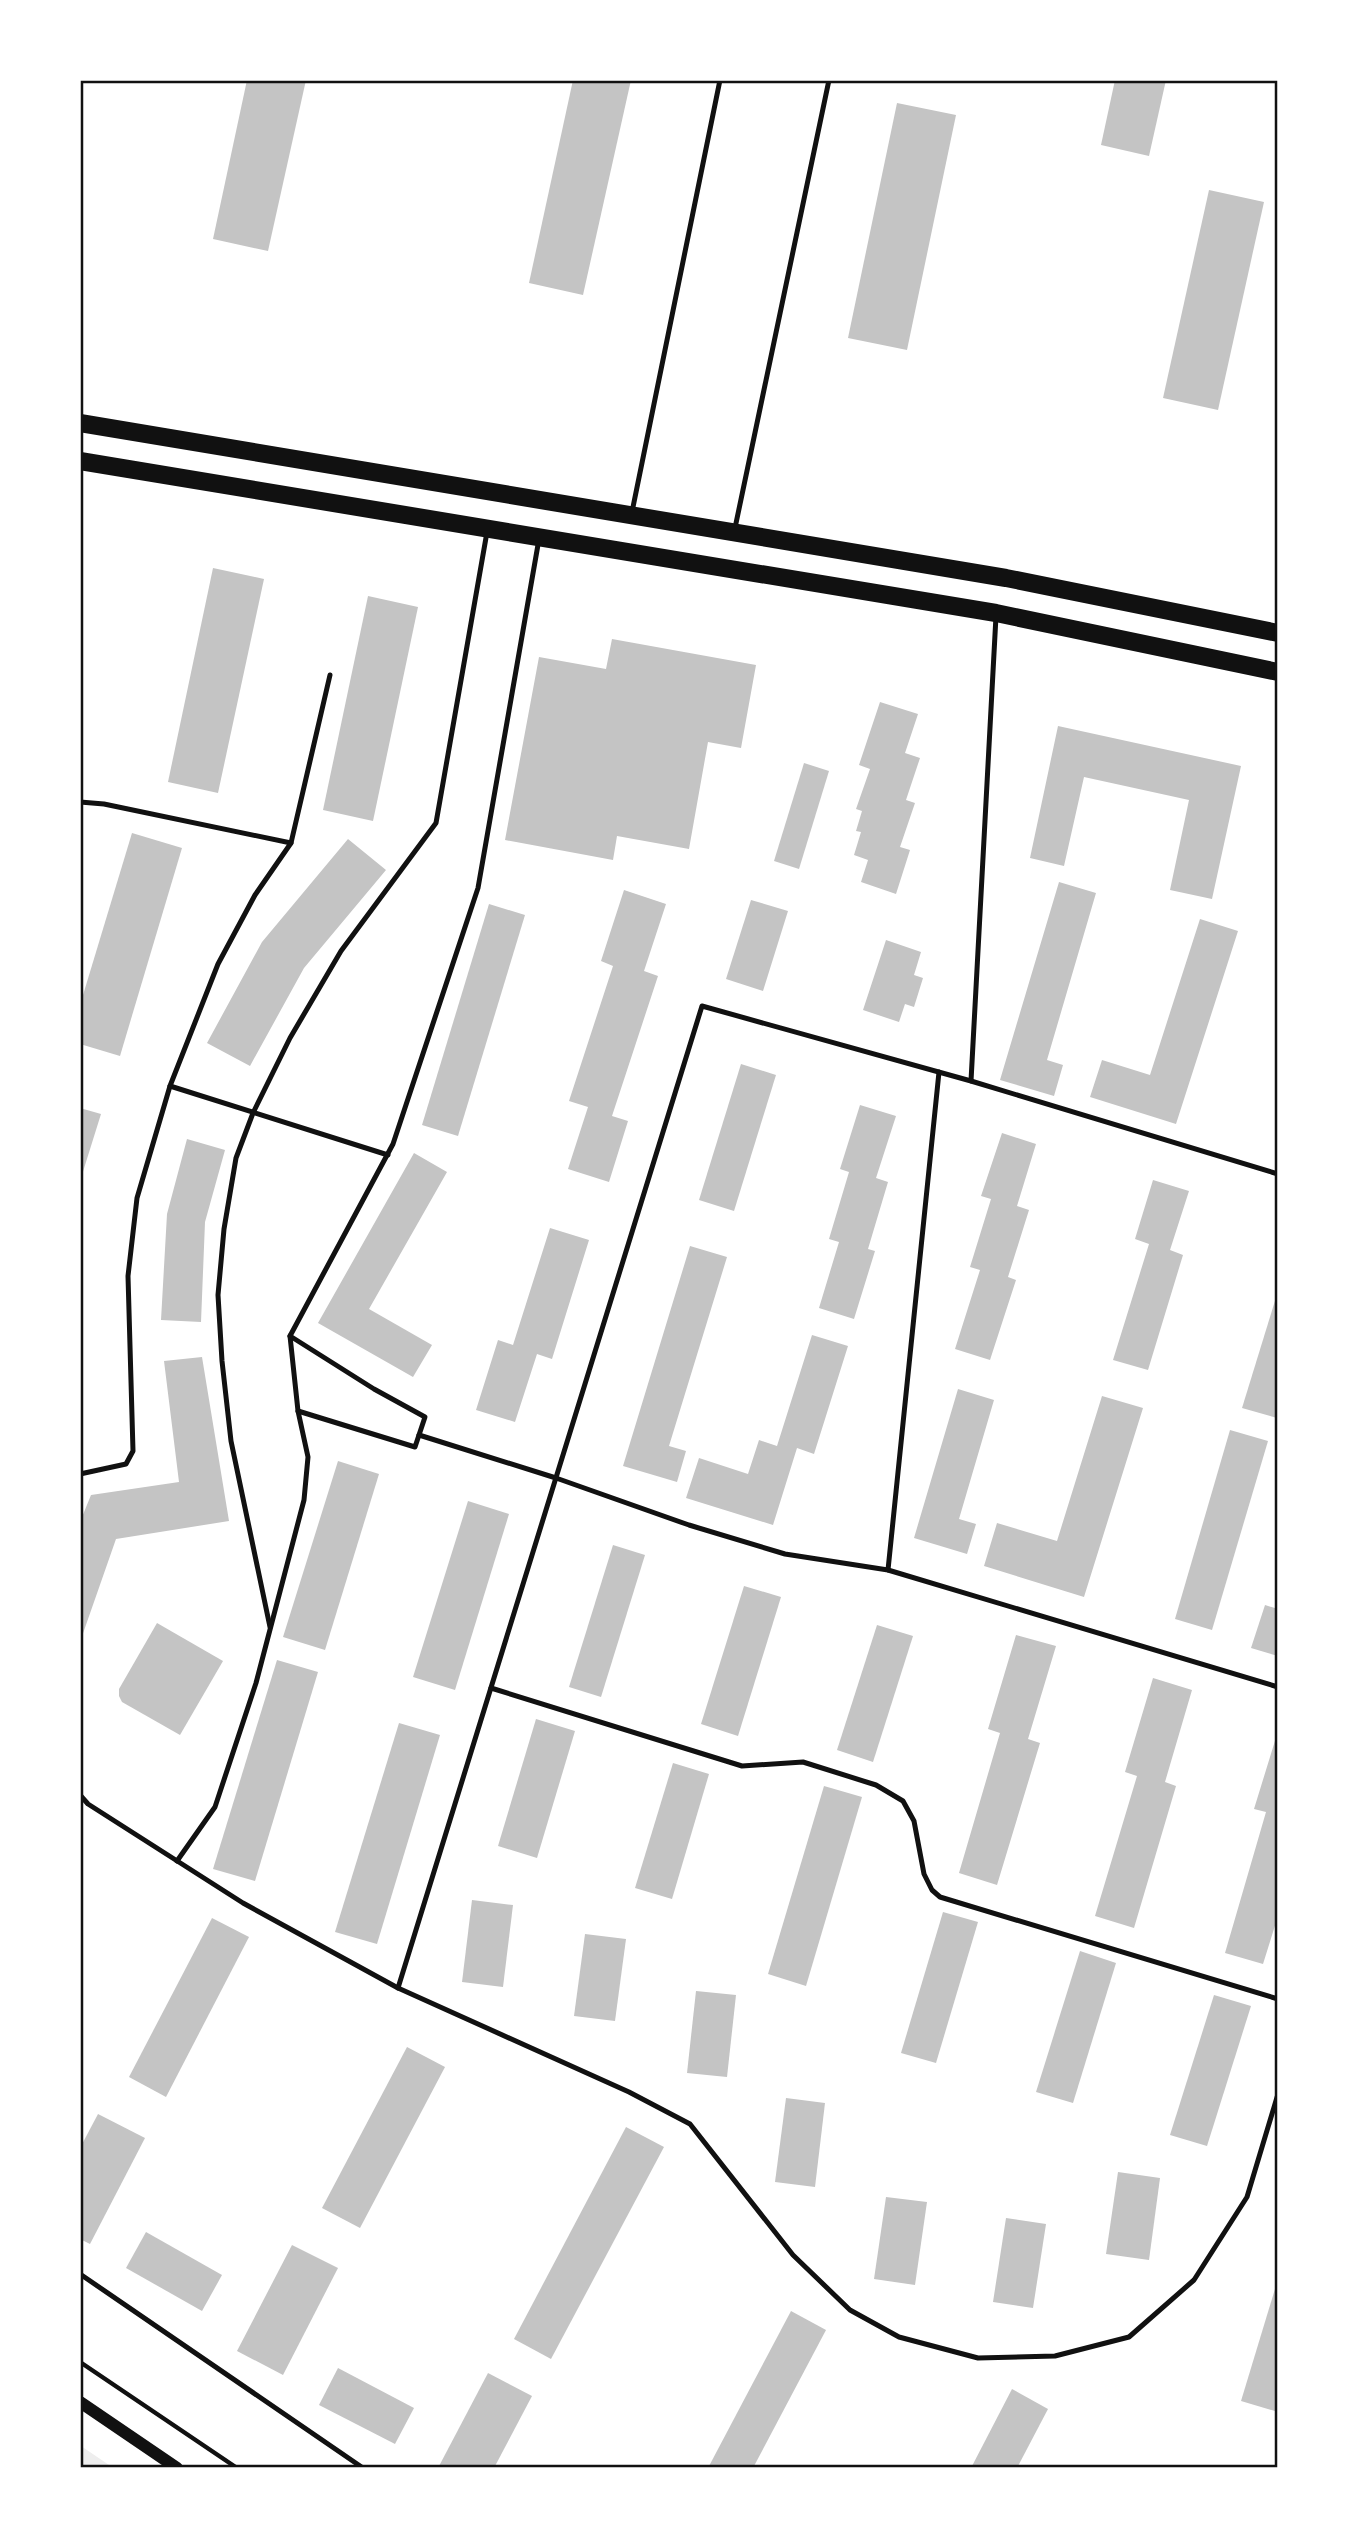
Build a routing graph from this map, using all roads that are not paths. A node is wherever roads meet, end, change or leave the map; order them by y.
1 (720, 80) edge
2 (830, 80) edge
3 (80, 423) edge
4 (80, 461) edge
5 (631, 515) junction
6 (488, 529) junction
7 (734, 531) junction
8 (539, 537) junction
9 (996, 613) junction
10 (1278, 633) edge
11 (1278, 672) edge
12 (330, 675) dead end
13 (81, 803) edge
14 (292, 843) junction
15 (939, 1072) junction
16 (971, 1081) junction
17 (170, 1086) junction
18 (253, 1113) junction
19 (388, 1155) junction
20 (1278, 1174) edge
21 (290, 1336) junction
22 (298, 1411) junction
23 (419, 1435) junction
24 (80, 1474) edge
25 (556, 1478) junction
26 (888, 1570) junction
27 (271, 1628) junction
28 (1278, 1687) edge
29 (491, 1688) junction
30 (80, 1795) edge
31 (177, 1861) junction
32 (398, 1988) junction
33 (1278, 1999) edge
34 (1278, 2094) edge
35 (80, 2274) edge
36 (80, 2402) edge
37 (177, 2468) edge
38 (363, 2468) edge

1 - 5 lane
2 - 7 lane
3 - 5 main road
4 - 6 main road
5 - 7 main road
6 - 8 main road
6 - 18 lane
7 - 10 main road
8 - 9 main road
8 - 19 lane
9 - 11 main road
9 - 16 lane
12 - 14 lane
13 - 14 lane
14 - 17 lane
15 - 16 lane
15 - 25 lane
15 - 26 lane
16 - 20 lane
17 - 18 lane
17 - 24 lane
18 - 19 lane
18 - 27 lane
19 - 21 lane
21 - 22 lane
21 - 23 lane
22 - 23 lane
22 - 27 lane
23 - 25 lane
25 - 26 lane
25 - 29 lane
26 - 28 lane
27 - 31 lane
29 - 32 lane
29 - 33 lane
30 - 31 lane
31 - 32 lane
32 - 34 lane
35 - 38 lane
36 - 37 street

